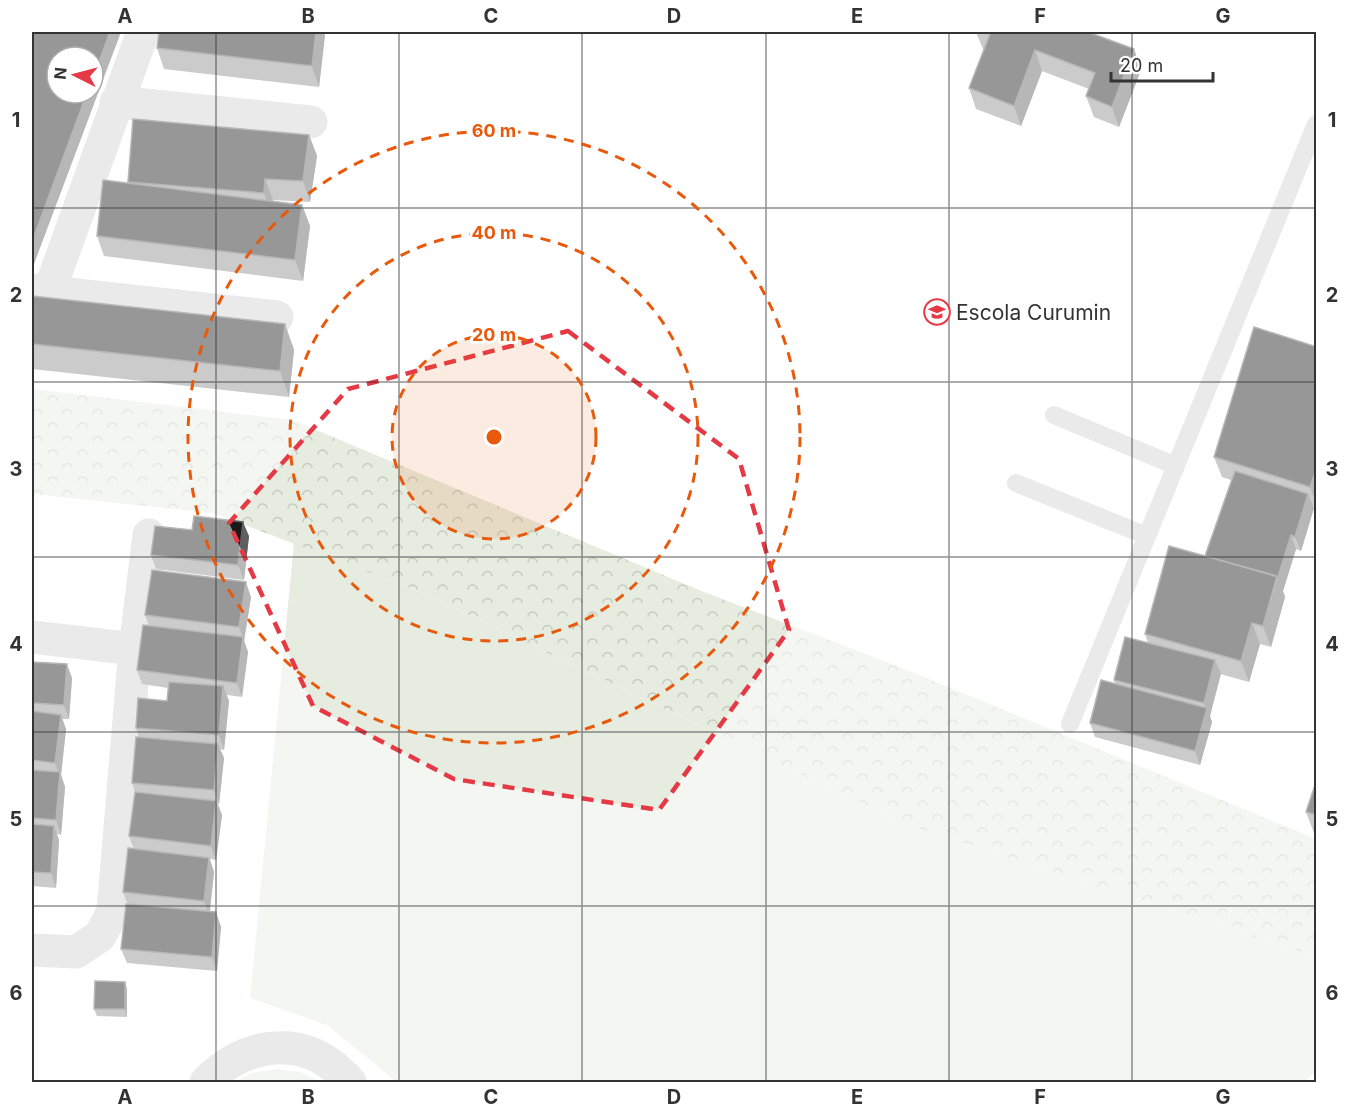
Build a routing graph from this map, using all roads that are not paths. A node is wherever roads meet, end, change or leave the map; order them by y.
1 (142, 32) edge
2 (116, 102) junction
3 (311, 122) dead end
4 (1317, 124) edge
5 (40, 291) edge
6 (277, 317) dead end
7 (1054, 415) dead end
8 (1176, 466) junction
9 (1016, 483) dead end
10 (149, 536) dead end
11 (1147, 536) junction
12 (32, 637) edge
13 (135, 649) junction
14 (1070, 724) dead end
15 (32, 950) edge
16 (206, 1083) edge
17 (350, 1083) edge

1 - 2 street
2 - 3 street
2 - 5 street
4 - 8 lane
5 - 6 street
7 - 8 lane
8 - 11 lane
9 - 11 lane
10 - 13 street
11 - 14 lane
12 - 13 street
13 - 15 street
16 - 17 street

